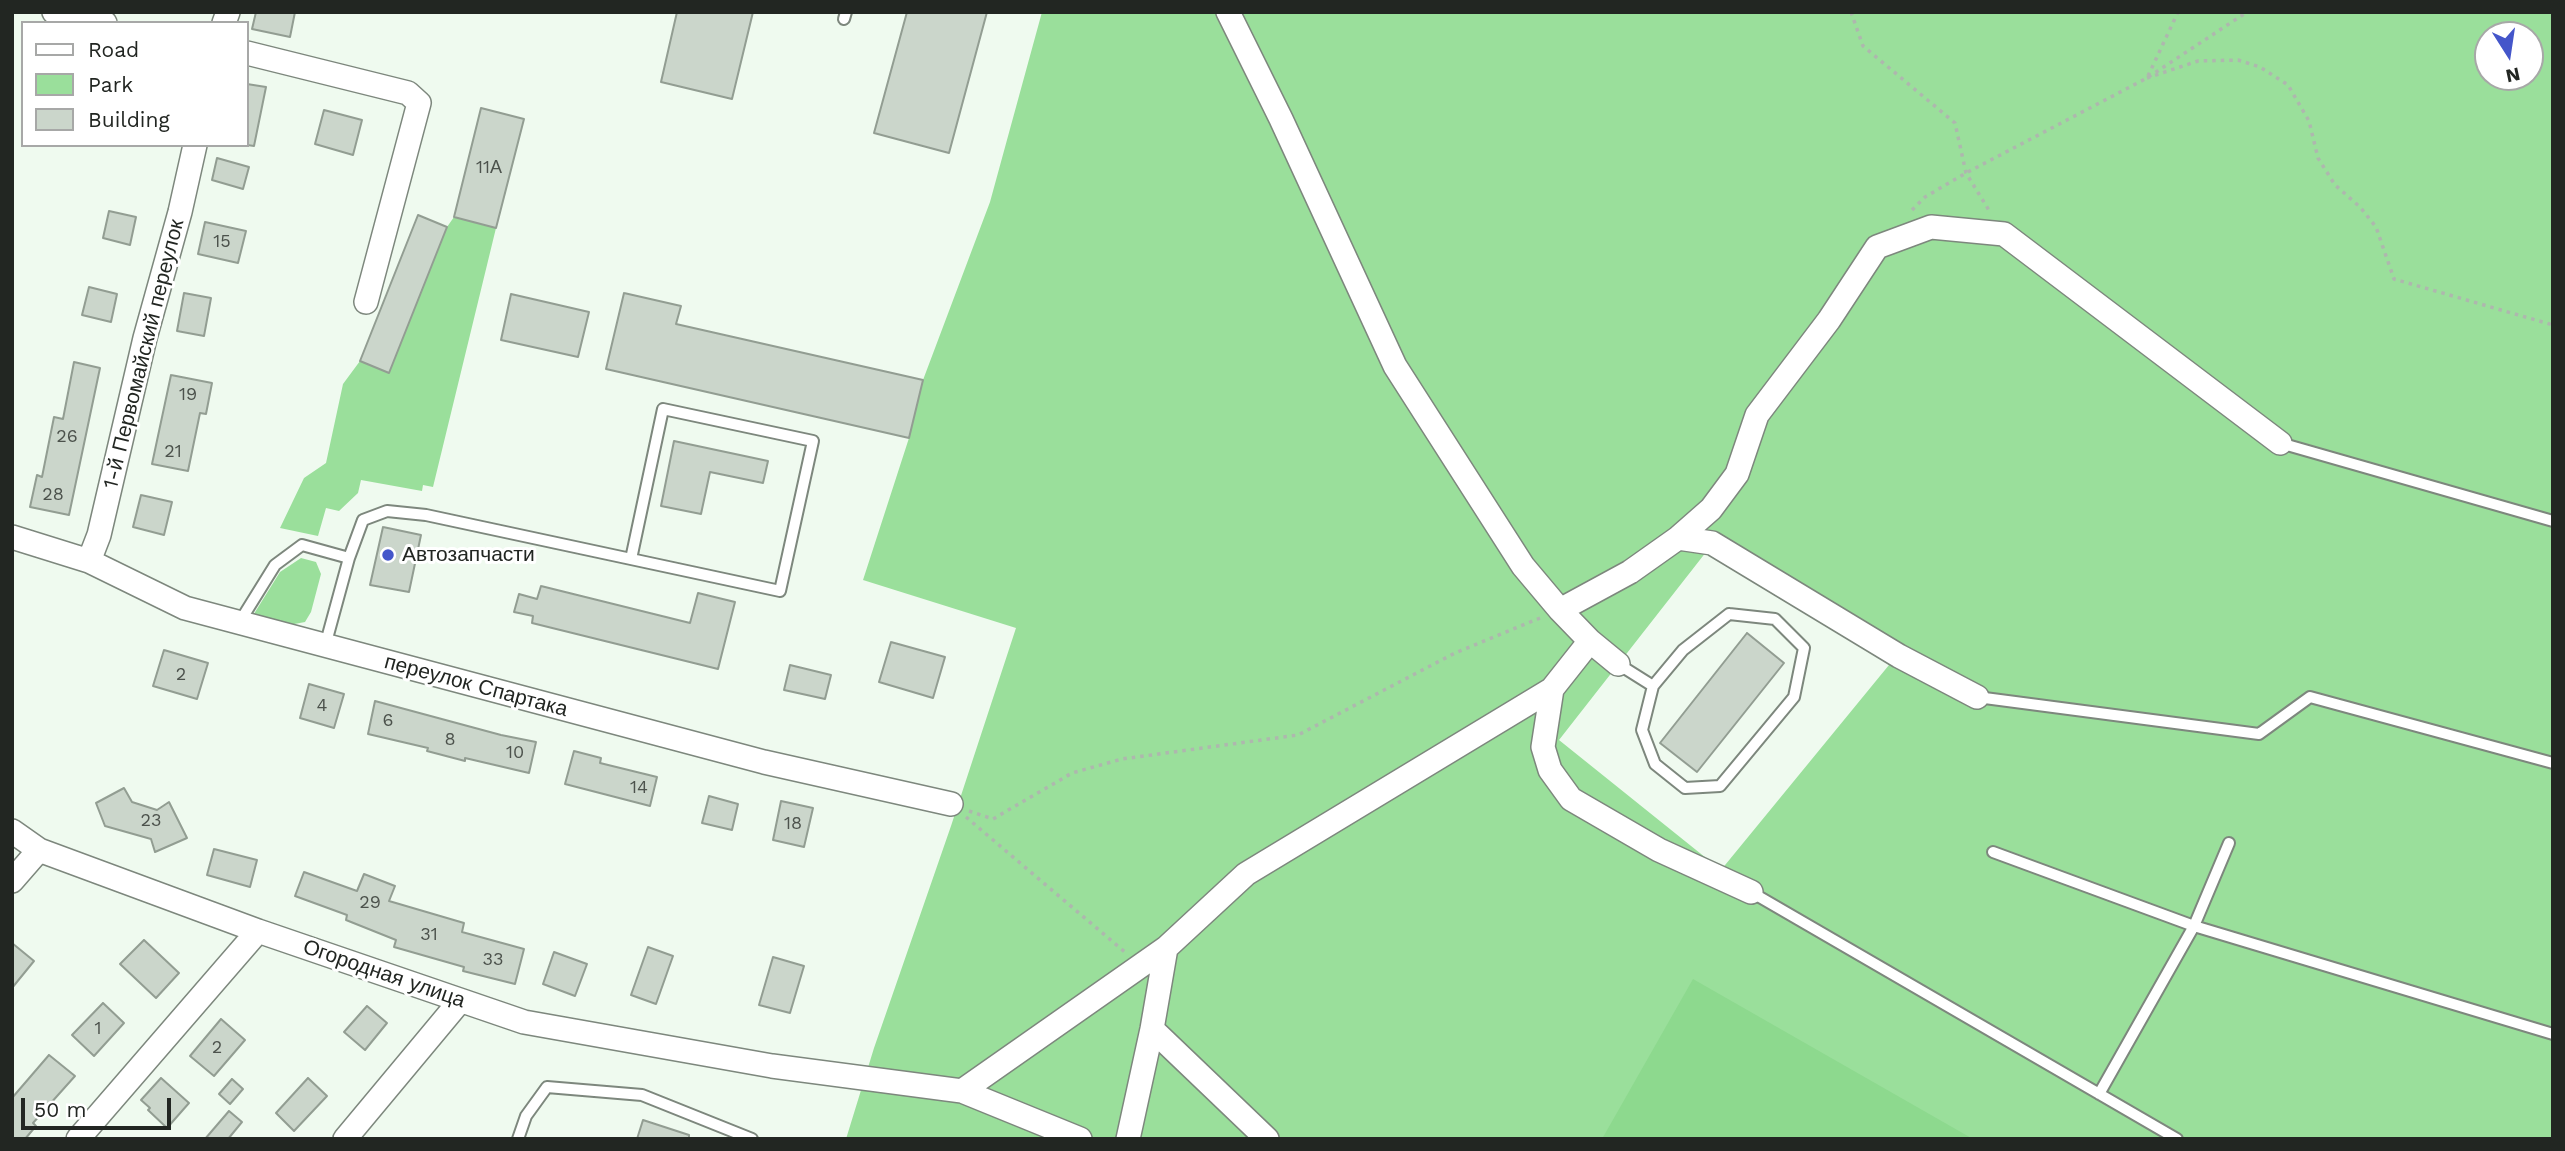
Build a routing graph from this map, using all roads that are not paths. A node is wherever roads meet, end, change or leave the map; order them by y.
1 (54, 12) edge
2 (1228, 12) edge
3 (96, 21) edge
4 (248, 53) edge
5 (195, 147) edge
6 (366, 302) dead end
7 (2280, 443) joint
8 (2553, 522) edge
9 (12, 537) edge
10 (1678, 538) junction
11 (349, 558) junction
12 (631, 559) junction
13 (89, 561) junction
14 (1560, 610) junction
15 (239, 623) junction
16 (1590, 641) junction
17 (325, 646) junction
18 (1618, 664) joint
19 (1653, 686) junction
20 (1552, 689) junction
21 (1977, 697) joint
22 (2553, 762) edge
23 (951, 804) road end
24 (12, 831) edge
25 (2229, 843) dead end
26 (39, 850) junction
27 (1993, 852) dead end
28 (12, 881) edge
29 (1751, 892) joint
30 (2194, 926) junction
31 (258, 931) junction
32 (1166, 948) junction
33 (460, 1001) junction
34 (1152, 1029) junction
35 (2553, 1034) edge
36 (962, 1091) junction
37 (2099, 1094) junction
38 (78, 1139) edge
39 (345, 1139) edge
40 (518, 1139) edge
41 (752, 1139) edge
42 (1080, 1139) edge
43 (1128, 1139) edge
44 (1267, 1139) edge
45 (2177, 1139) edge

1 - 3 street
2 - 14 street
4 - 6 street
5 - 13 street, 1-й Первомайский переулок
7 - 8 lane
7 - 10 street
9 - 13 street, переулок Спартака
10 - 14 street
10 - 21 street
11 - 12 lane
11 - 15 lane
11 - 17 lane
12 - 12 lane
13 - 15 street, переулок Спартака
14 - 16 street
15 - 17 street, переулок Спартака
16 - 18 street
16 - 20 street
17 - 23 street, переулок Спартака
18 - 19 lane
19 - 19 lane
20 - 29 street
20 - 32 street
21 - 22 lane
24 - 26 street, Огородная улица
25 - 30 lane
26 - 28 street
26 - 31 street, Огородная улица
27 - 30 lane
29 - 37 lane
30 - 35 lane
30 - 37 lane
31 - 33 street, Огородная улица
31 - 38 street
32 - 34 street
32 - 36 street
33 - 36 street, Огородная улица
33 - 39 street
34 - 43 street
34 - 44 street
36 - 42 street, Огородная улица
37 - 45 lane
40 - 41 lane

